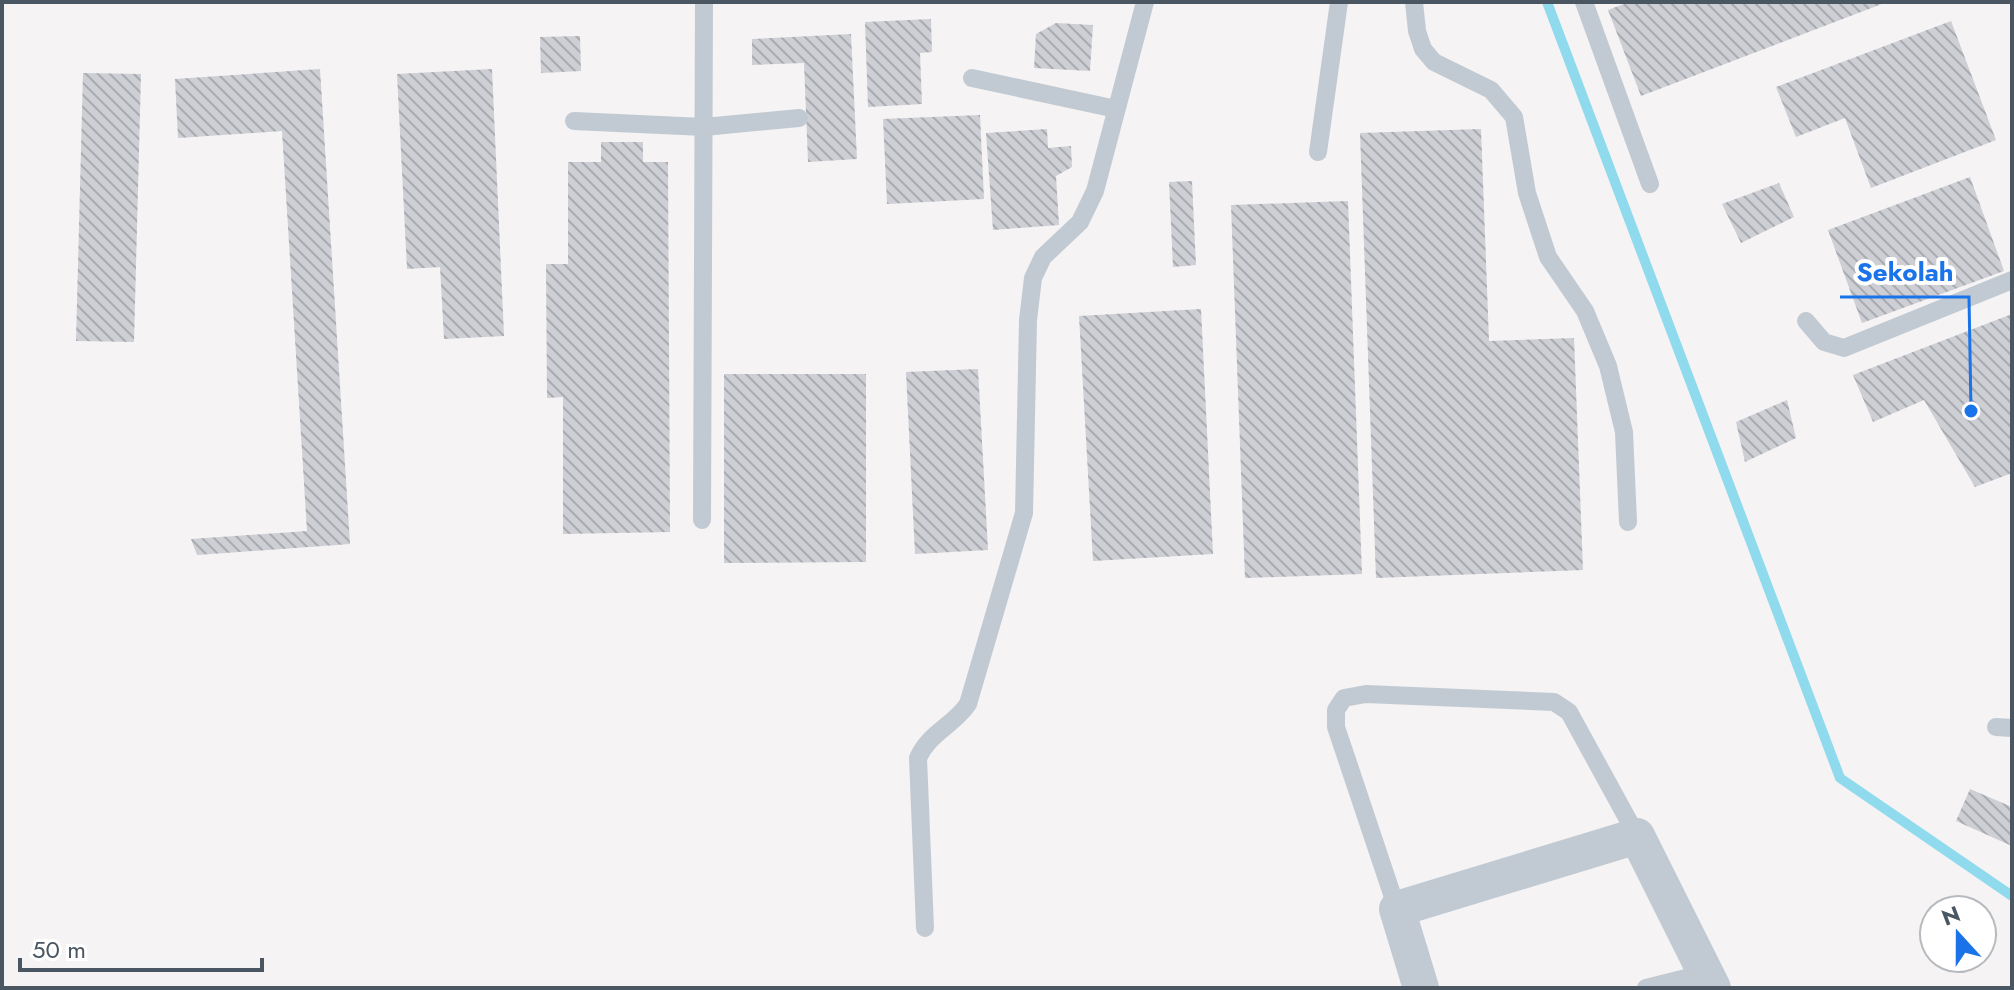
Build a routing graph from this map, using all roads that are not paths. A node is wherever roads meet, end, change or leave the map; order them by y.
1 (704, 2) edge
2 (1145, 2) edge
3 (1339, 2) edge
4 (1414, 2) edge
5 (1584, 2) edge
6 (972, 78) dead end
7 (1116, 109) junction
8 (799, 118) dead end
9 (574, 121) dead end
10 (704, 127) junction
11 (1318, 152) dead end
12 (1650, 184) dead end
13 (2012, 280) edge
14 (1806, 321) dead end
15 (702, 520) dead end
16 (1628, 522) dead end
17 (1637, 836) junction
18 (1397, 909) junction
19 (925, 928) dead end
20 (1709, 981) edge
21 (1421, 988) edge
22 (1646, 988) edge

1 - 10 lane
2 - 7 lane
3 - 11 lane
4 - 16 lane
5 - 12 lane
6 - 7 lane
7 - 19 lane
8 - 10 lane
9 - 10 lane
10 - 15 lane
13 - 14 lane
17 - 18 street
17 - 18 lane
17 - 20 street
18 - 21 street
20 - 22 lane

